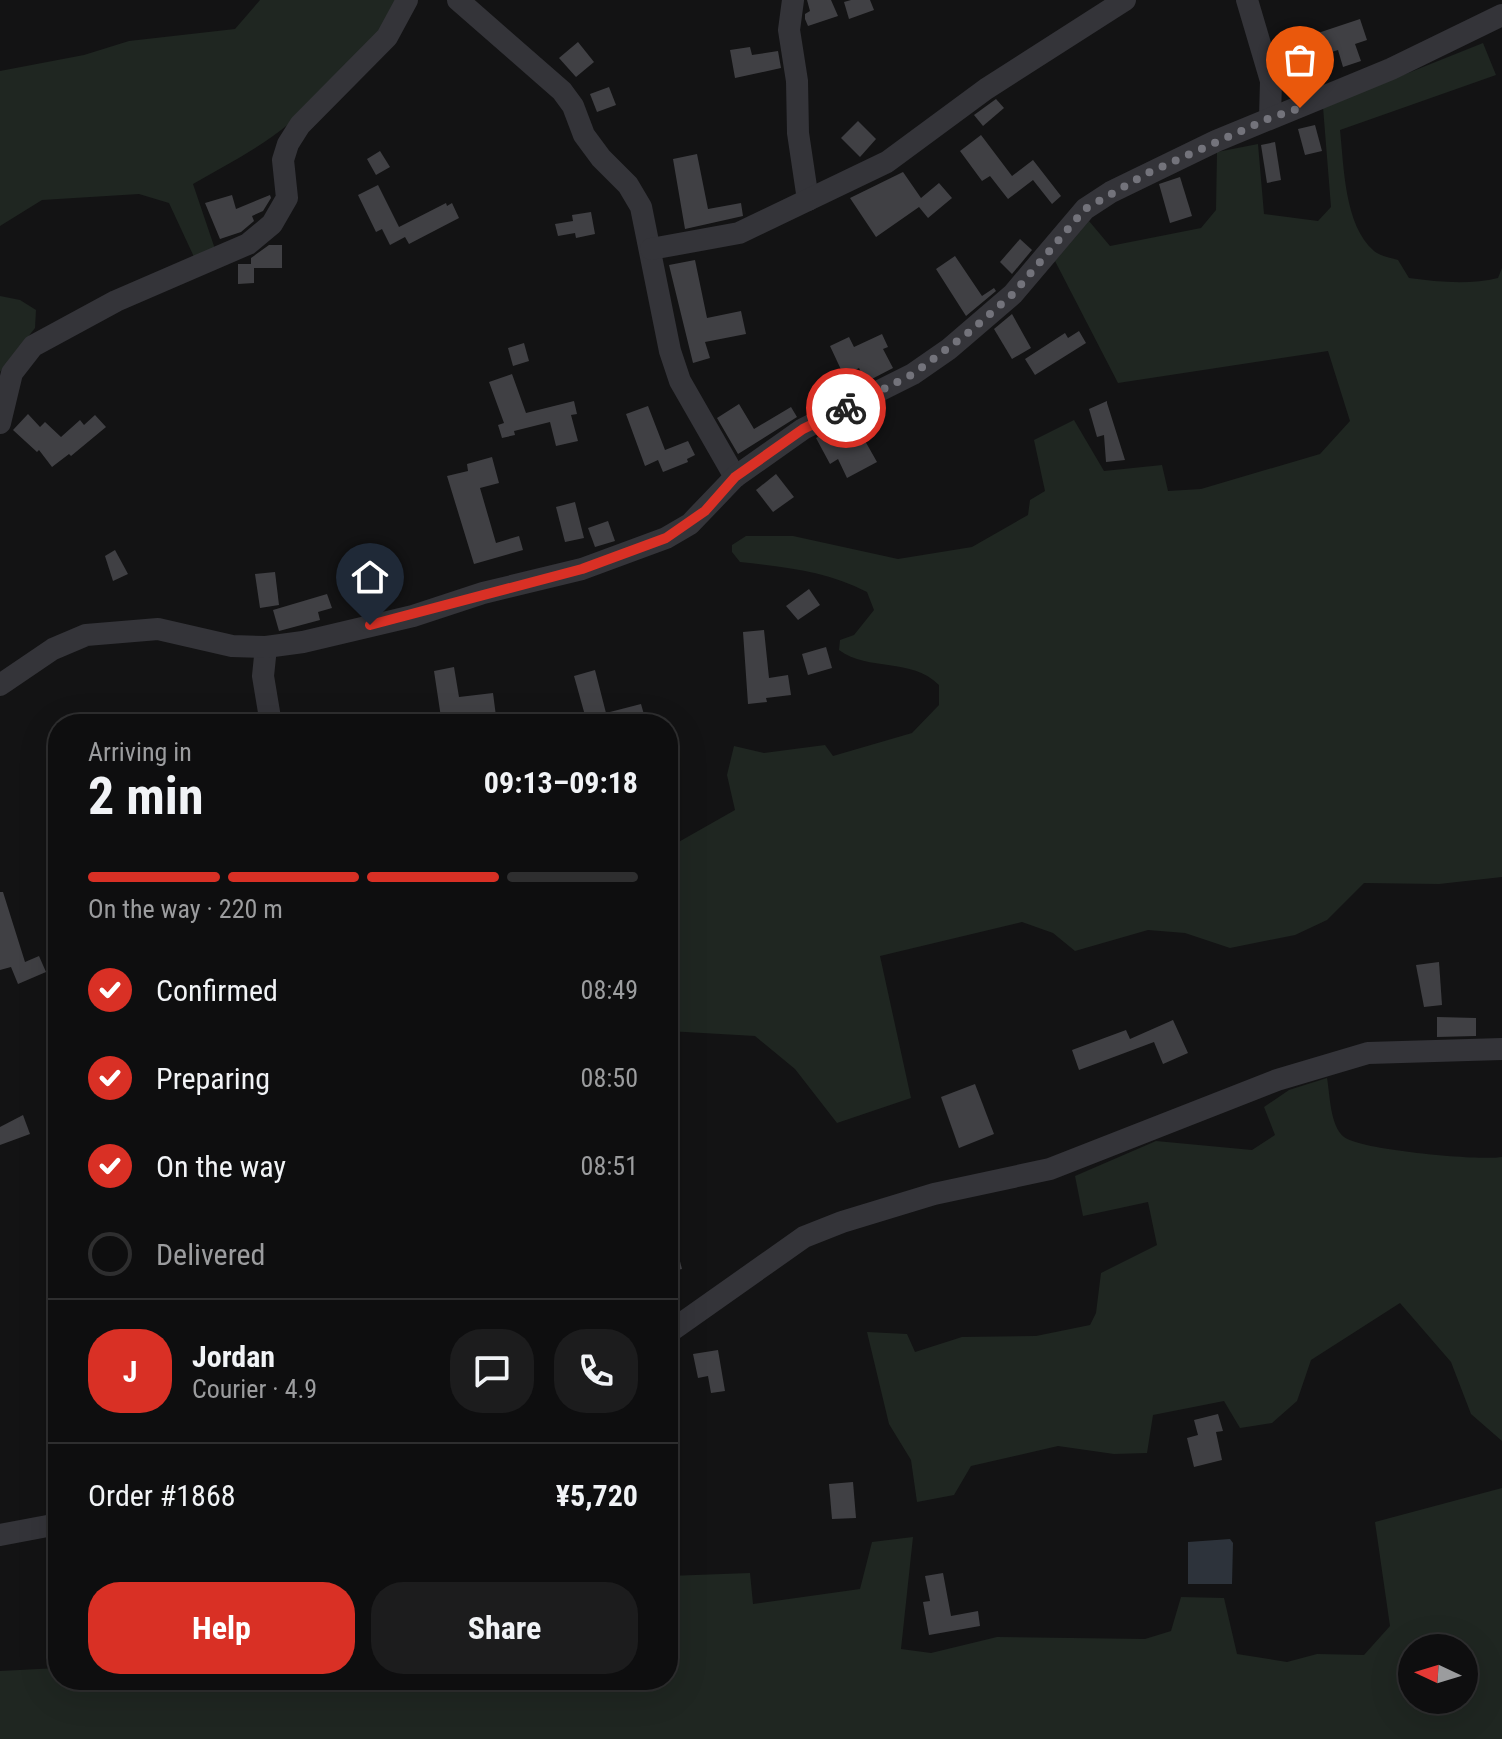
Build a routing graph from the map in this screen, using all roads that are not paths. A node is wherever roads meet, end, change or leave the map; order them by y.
1 (407, 0) edge
2 (458, 0) edge
3 (793, 0) edge
4 (1125, 0) edge
5 (1247, 0) edge
6 (1502, 15) edge
7 (1270, 118) junction
8 (808, 200) junction
9 (651, 249) junction
10 (0, 423) edge
11 (735, 477) junction
12 (266, 647) junction
13 (0, 685) edge
14 (269, 714) edge
15 (1502, 1049) edge
16 (678, 1326) edge
17 (48, 1526) edge
18 (0, 1535) edge

1 - 10 street
2 - 9 street
3 - 8 street
4 - 8 street
5 - 7 street
6 - 7 street
7 - 11 street
8 - 9 street
9 - 11 street
11 - 12 street
12 - 13 street
12 - 14 street
15 - 16 street
17 - 18 street

